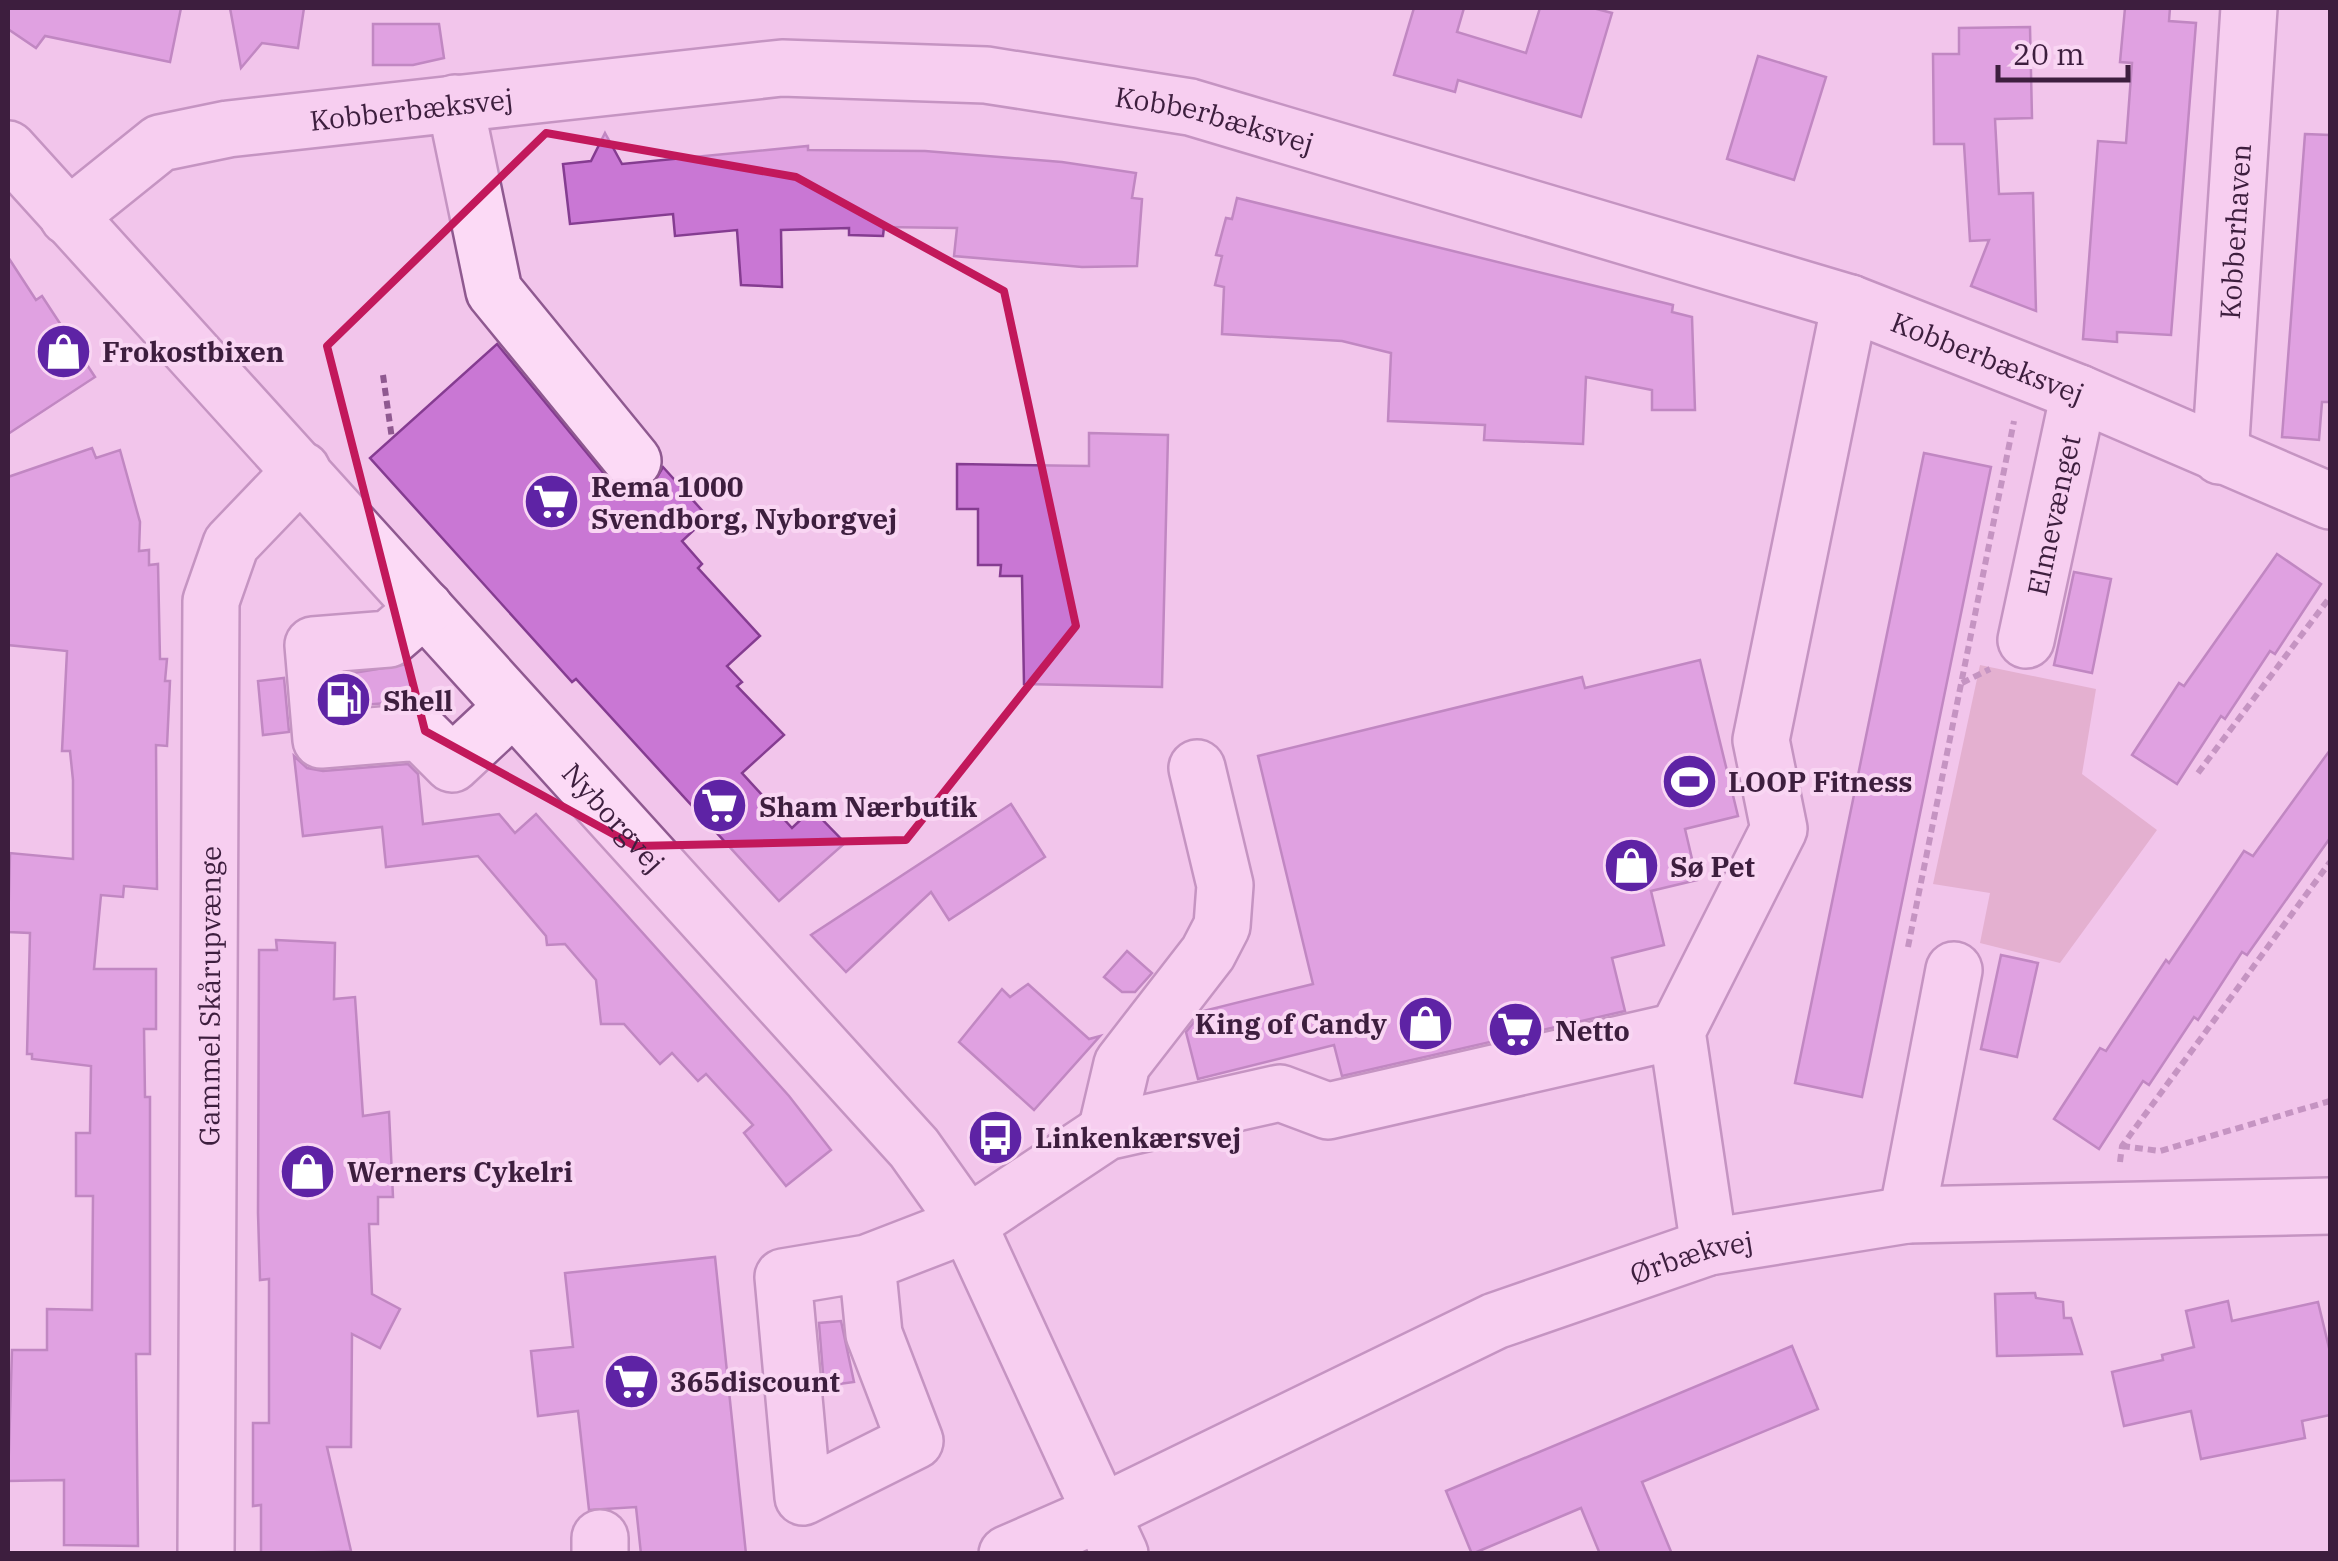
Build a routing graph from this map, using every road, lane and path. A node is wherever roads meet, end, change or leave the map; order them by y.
1 (2249, 8) edge
2 (455, 103) junction
3 (8, 149) edge
4 (68, 217) junction
5 (1850, 302) junction
6 (2024, 370) junction
7 (383, 376) dead end
8 (2079, 393) junction
9 (392, 439) dead end
10 (2220, 456) junction
11 (633, 462) dead end
12 (302, 470) junction
13 (2330, 501) edge
14 (2330, 597) edge
15 (424, 608) junction
16 (2026, 640) dead end
17 (513, 707) junction
18 (1197, 768) dead end
19 (2198, 774) dead end
20 (2330, 862) edge
21 (1929, 966) joint
22 (1677, 1031) junction
23 (2330, 1101) edge
24 (1106, 1132) junction
25 (2122, 1146) junction
26 (2330, 1206) edge
27 (2115, 1210) junction
28 (1907, 1214) junction
29 (968, 1224) junction
30 (1709, 1247) junction
31 (868, 1263) dead end
32 (1111, 1533) edge
33 (206, 1554) edge
34 (1007, 1554) edge

1 - 10 street, Kobberhaven
2 - 4 street, Kobberbæksvej
2 - 5 street, Kobberbæksvej
2 - 11 street
3 - 4 street, Nyborgvej
4 - 12 street, Nyborgvej
5 - 6 street, Kobberbæksvej
5 - 22 street
6 - 8 street, Kobberbæksvej
6 - 21 path
7 - 9 path
8 - 10 street, Kobberbæksvej
8 - 16 street, Elmevænget
10 - 13 street, Kobberbæksvej
12 - 15 street, Nyborgvej
12 - 33 street, Gammel Skårupvænge
14 - 19 path
15 - 17 street, Nyborgvej
15 - 17 street
17 - 29 street, Nyborgvej
18 - 24 street
20 - 25 path
21 - 28 street
22 - 24 street
22 - 30 street
23 - 25 path
24 - 29 street
25 - 27 path
26 - 27 street, Ørbækvej
27 - 28 street, Ørbækvej
28 - 30 street, Ørbækvej
29 - 31 street
29 - 32 street, Nyborgvej
30 - 32 street, Ørbækvej
32 - 34 street

